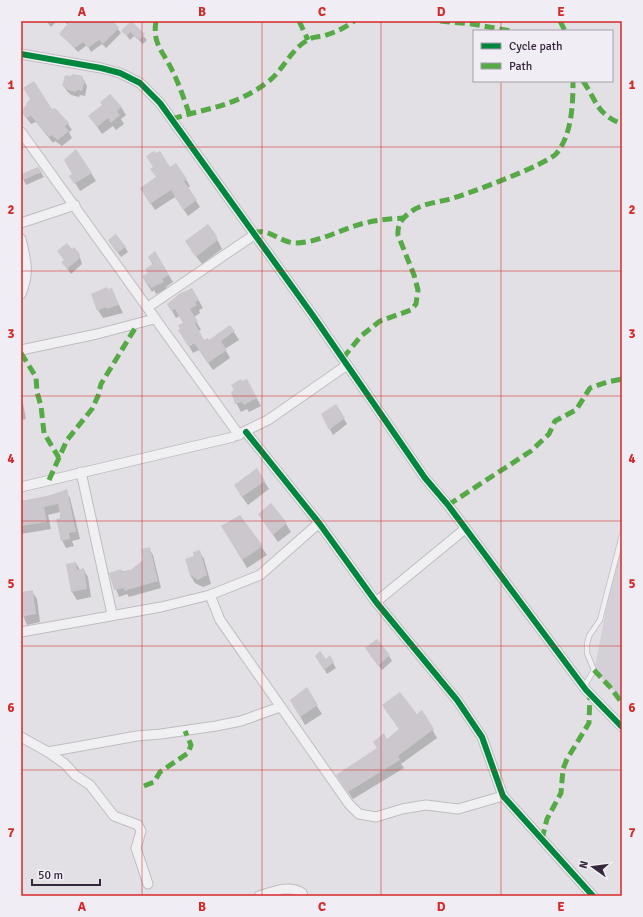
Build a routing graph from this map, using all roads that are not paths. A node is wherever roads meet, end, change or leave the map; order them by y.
1 (21, 54) edge
2 (21, 132) edge
3 (74, 205) junction
4 (21, 223) edge
5 (254, 235) junction
6 (21, 239) edge
7 (21, 294) edge
8 (148, 307) junction
9 (154, 319) junction
10 (22, 349) edge
11 (347, 365) junction
12 (242, 433) junction
13 (81, 472) junction
14 (21, 487) edge
15 (319, 523) junction
16 (465, 529) junction
17 (622, 535) edge
18 (210, 595) junction
19 (376, 602) junction
20 (112, 614) junction
21 (21, 632) edge
22 (584, 687) junction
23 (280, 706) junction
24 (622, 727) edge
25 (21, 737) edge
26 (48, 752) junction
27 (503, 796) junction
28 (148, 884) dead end
29 (259, 896) edge
30 (303, 896) edge
31 (593, 896) edge

1 - 5 street
2 - 3 street
3 - 4 street
3 - 8 street
5 - 8 street
5 - 11 street
6 - 7 street
8 - 9 street
9 - 10 street
9 - 12 street
11 - 12 street
11 - 16 street
12 - 13 street
12 - 15 street
13 - 14 street
13 - 20 street
15 - 18 street
15 - 19 street
16 - 19 street
16 - 22 street
17 - 22 lane
18 - 20 street
18 - 23 street
19 - 27 street
20 - 21 street
22 - 24 street
23 - 26 street
23 - 27 street
25 - 26 street
26 - 28 street
27 - 31 street
29 - 30 street

